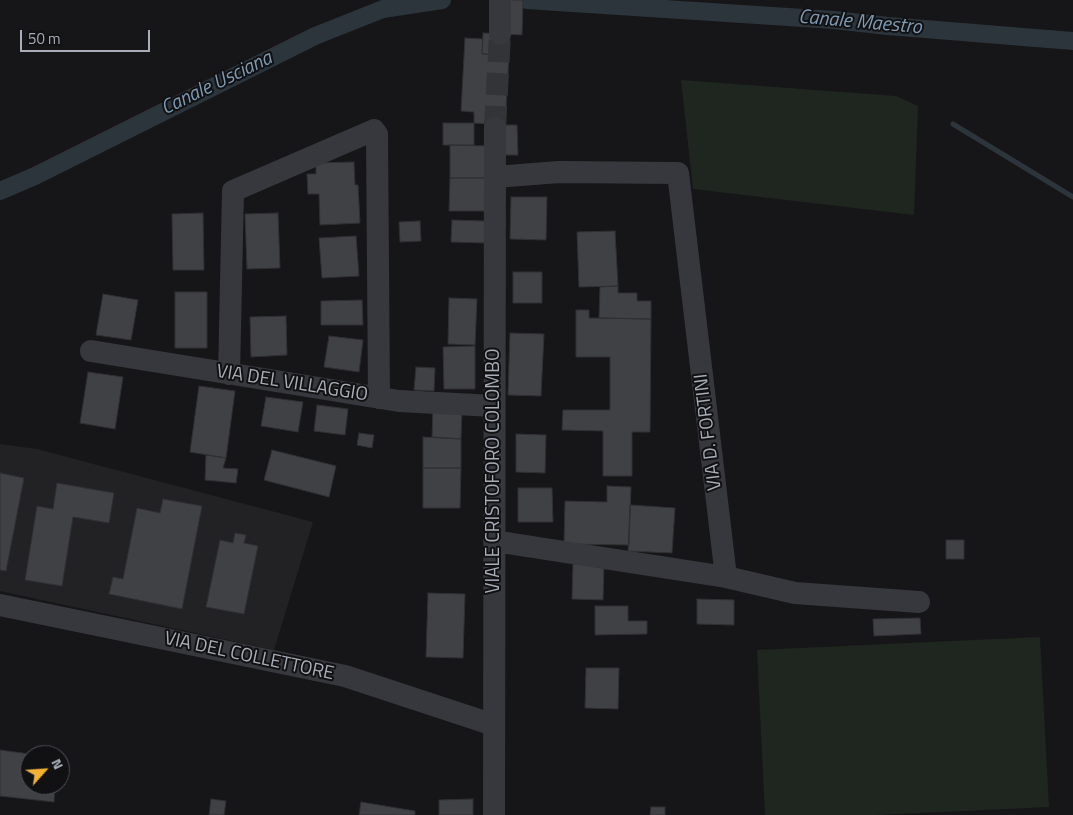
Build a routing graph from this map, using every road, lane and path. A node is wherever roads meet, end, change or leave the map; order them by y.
1 (500, 0) edge
2 (500, 34) tunnel mouth
3 (495, 128) tunnel mouth
4 (495, 177) junction
5 (91, 351) dead end
6 (229, 374) junction
7 (379, 398) junction
8 (494, 406) junction
9 (494, 541) junction
10 (726, 577) junction
11 (919, 602) dead end
12 (0, 606) edge
13 (494, 725) junction
14 (494, 815) edge

1 - 2 street
3 - 4 street, VIALE CRISTOFORO COLOMBO
4 - 8 street, VIALE CRISTOFORO COLOMBO
4 - 10 street, VIA D. FORTINI
5 - 6 street, VIA DEL VILLAGGIO
6 - 7 street, VIA DEL VILLAGGIO
6 - 7 street
7 - 8 street, VIA DEL VILLAGGIO
8 - 9 street, VIALE CRISTOFORO COLOMBO
9 - 10 street
9 - 13 street, VIALE CRISTOFORO COLOMBO
10 - 11 street
12 - 13 street, VIA DEL COLLETTORE
13 - 14 street, VIALE CRISTOFORO COLOMBO

